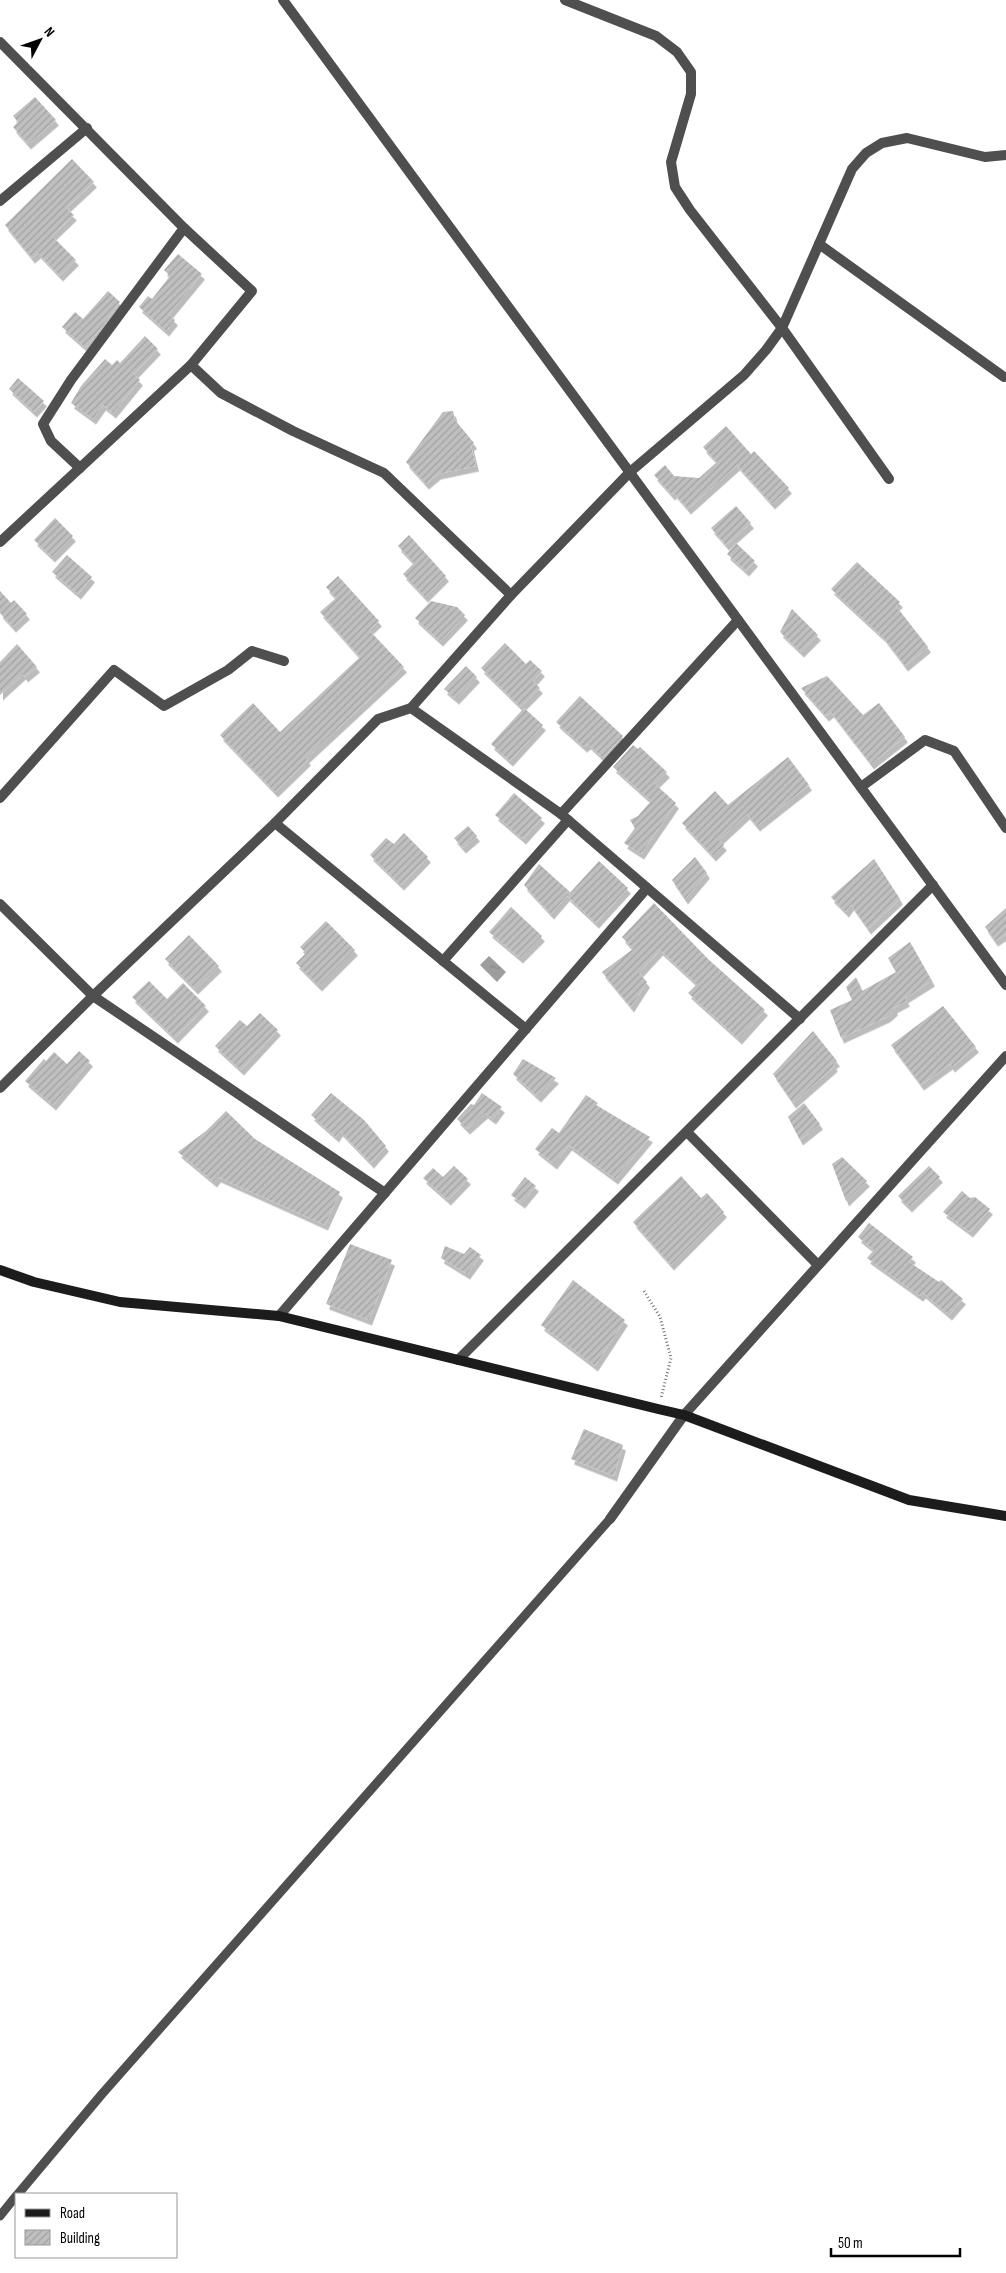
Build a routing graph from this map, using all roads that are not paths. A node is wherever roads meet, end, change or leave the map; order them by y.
1 (283, 0) edge
2 (564, 0) edge
3 (0, 42) edge
4 (87, 128) junction
5 (1006, 155) edge
6 (0, 201) edge
7 (184, 228) junction
8 (819, 244) junction
9 (782, 328) junction
10 (191, 365) junction
11 (1004, 377) dead end
12 (80, 468) junction
13 (630, 472) junction
14 (889, 480) dead end
15 (2, 536) edge
16 (511, 595) junction
17 (738, 620) junction
18 (284, 660) dead end
19 (410, 708) junction
20 (861, 787) junction
21 (0, 798) edge
22 (564, 817) junction
23 (275, 823) junction
24 (1006, 828) edge
25 (933, 886) junction
26 (647, 888) junction
27 (0, 904) edge
28 (443, 961) junction
29 (1006, 985) edge
30 (93, 996) junction
31 (800, 1019) junction
32 (526, 1029) junction
33 (1006, 1056) edge
34 (0, 1088) edge
35 (687, 1132) junction
36 (385, 1193) junction
37 (818, 1265) junction
38 (0, 1270) edge
39 (279, 1316) junction
40 (458, 1360) junction
41 (684, 1415) junction
42 (1006, 1516) edge
43 (610, 1519) joint
44 (19, 2193) edge
45 (15, 2197) edge
46 (0, 2216) edge

1 - 13 street
2 - 9 street
3 - 4 street
4 - 6 street
4 - 7 street
5 - 8 street
7 - 10 street
7 - 12 street
8 - 9 street
8 - 11 street
9 - 13 street
9 - 14 street
10 - 12 street
10 - 16 street
12 - 15 street
13 - 16 street
13 - 17 street
16 - 19 street
17 - 20 street
17 - 22 street
18 - 21 street
19 - 22 street
19 - 23 street
20 - 24 street
20 - 25 street
22 - 26 street
22 - 28 street
23 - 28 street
23 - 30 street
25 - 29 street
25 - 31 street
26 - 31 street
26 - 32 street
27 - 30 street
28 - 32 street
30 - 34 street
30 - 36 street
31 - 35 street
32 - 36 street
33 - 37 street
35 - 37 street
35 - 40 street
36 - 39 street
37 - 41 street
38 - 39 street
39 - 40 street
40 - 41 street
41 - 42 street
41 - 43 street
43 - 44 lane
45 - 46 lane

